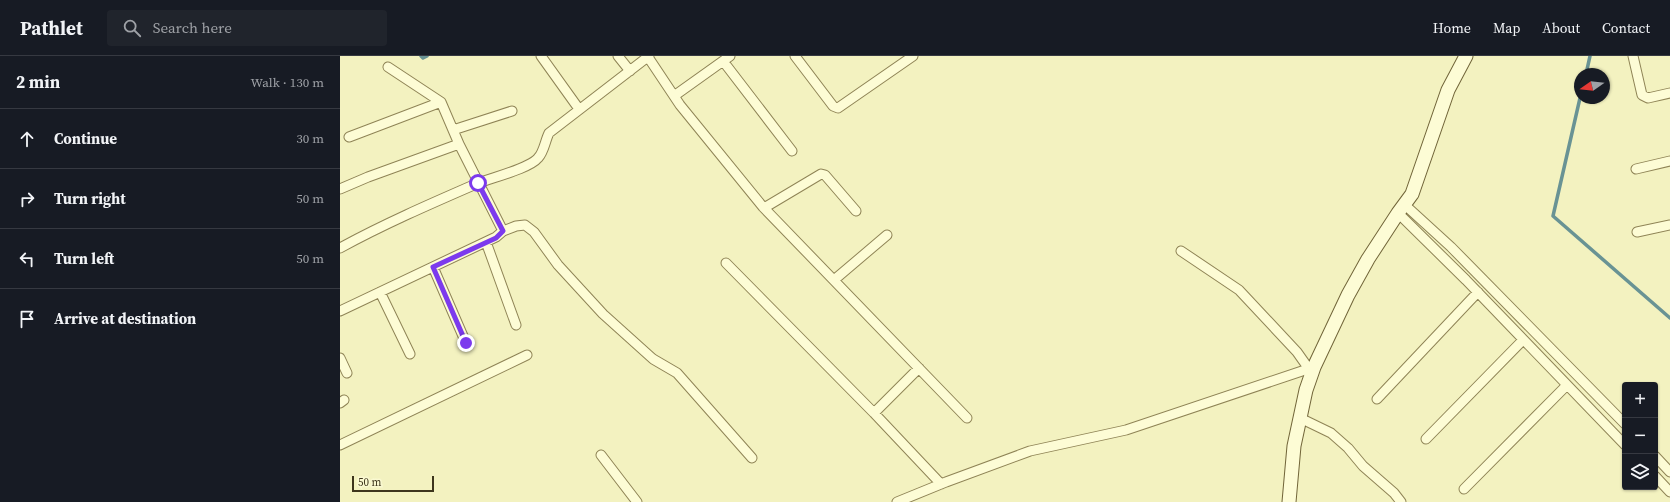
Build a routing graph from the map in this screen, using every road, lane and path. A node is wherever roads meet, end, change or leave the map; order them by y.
1 (540, 56) edge
2 (618, 56) edge
3 (648, 56) edge
4 (795, 56) edge
5 (913, 56) edge
6 (1466, 56) edge
7 (1633, 56) edge
8 (726, 58) edge
9 (388, 67) dead end
10 (630, 71) junction
11 (1670, 93) edge
12 (674, 96) junction
13 (441, 102) junction
14 (579, 109) junction
15 (512, 111) dead end
16 (453, 130) junction
17 (349, 137) dead end
18 (459, 144) junction
19 (792, 151) dead end
20 (1670, 161) edge
21 (1636, 169) dead end
22 (478, 183) junction
23 (340, 189) edge
24 (764, 208) junction
25 (1401, 209) junction
26 (856, 211) dead end
27 (1670, 225) edge
28 (503, 231) junction
29 (1637, 232) dead end
30 (887, 235) dead end
31 (486, 242) junction
32 (340, 248) edge
33 (1181, 251) dead end
34 (726, 263) dead end
35 (433, 267) junction
36 (834, 280) junction
37 (380, 292) junction
38 (1478, 292) junction
39 (340, 311) edge
40 (516, 325) dead end
41 (1523, 340) junction
42 (466, 343) dead end
43 (410, 354) dead end
44 (527, 355) dead end
45 (340, 358) edge
46 (919, 368) junction
47 (1312, 368) junction
48 (347, 373) dead end
49 (1567, 385) junction
50 (1377, 399) dead end
51 (874, 413) junction
52 (967, 418) dead end
53 (1300, 418) junction
54 (1622, 421) edge
55 (1426, 439) dead end
56 (1622, 442) edge
57 (340, 445) edge
58 (601, 455) dead end
59 (752, 458) dead end
60 (1667, 461) edge
61 (1670, 472) edge
62 (1658, 479) edge
63 (941, 484) junction
64 (1464, 489) dead end
65 (1670, 492) edge
66 (637, 502) edge
67 (897, 502) edge
68 (1289, 502) edge
69 (1400, 502) edge

1 - 14 street
2 - 10 street
3 - 10 street
3 - 12 street
4 - 5 street
6 - 25 main road
7 - 11 street
8 - 12 street
8 - 19 street
9 - 13 street
10 - 14 street
12 - 24 street
13 - 16 street
13 - 17 street
14 - 22 street
15 - 16 street
16 - 18 street
18 - 22 street
18 - 23 street
20 - 21 street
22 - 28 street
22 - 32 street
24 - 26 street
24 - 36 street
25 - 38 street
25 - 47 main road
25 - 54 street
27 - 29 street
28 - 31 street
28 - 59 street
30 - 36 street
31 - 35 street
31 - 40 street
33 - 47 street
34 - 51 street
35 - 37 street
35 - 42 street
36 - 46 street
37 - 39 street
37 - 43 street
38 - 41 street
38 - 50 street
41 - 49 street
41 - 55 street
44 - 57 street
45 - 48 street
46 - 51 street
46 - 52 street
47 - 53 main road
47 - 63 street
49 - 56 street
49 - 64 street
51 - 63 street
53 - 68 main road
53 - 69 street
58 - 66 street
60 - 61 street
62 - 65 street
63 - 67 street

